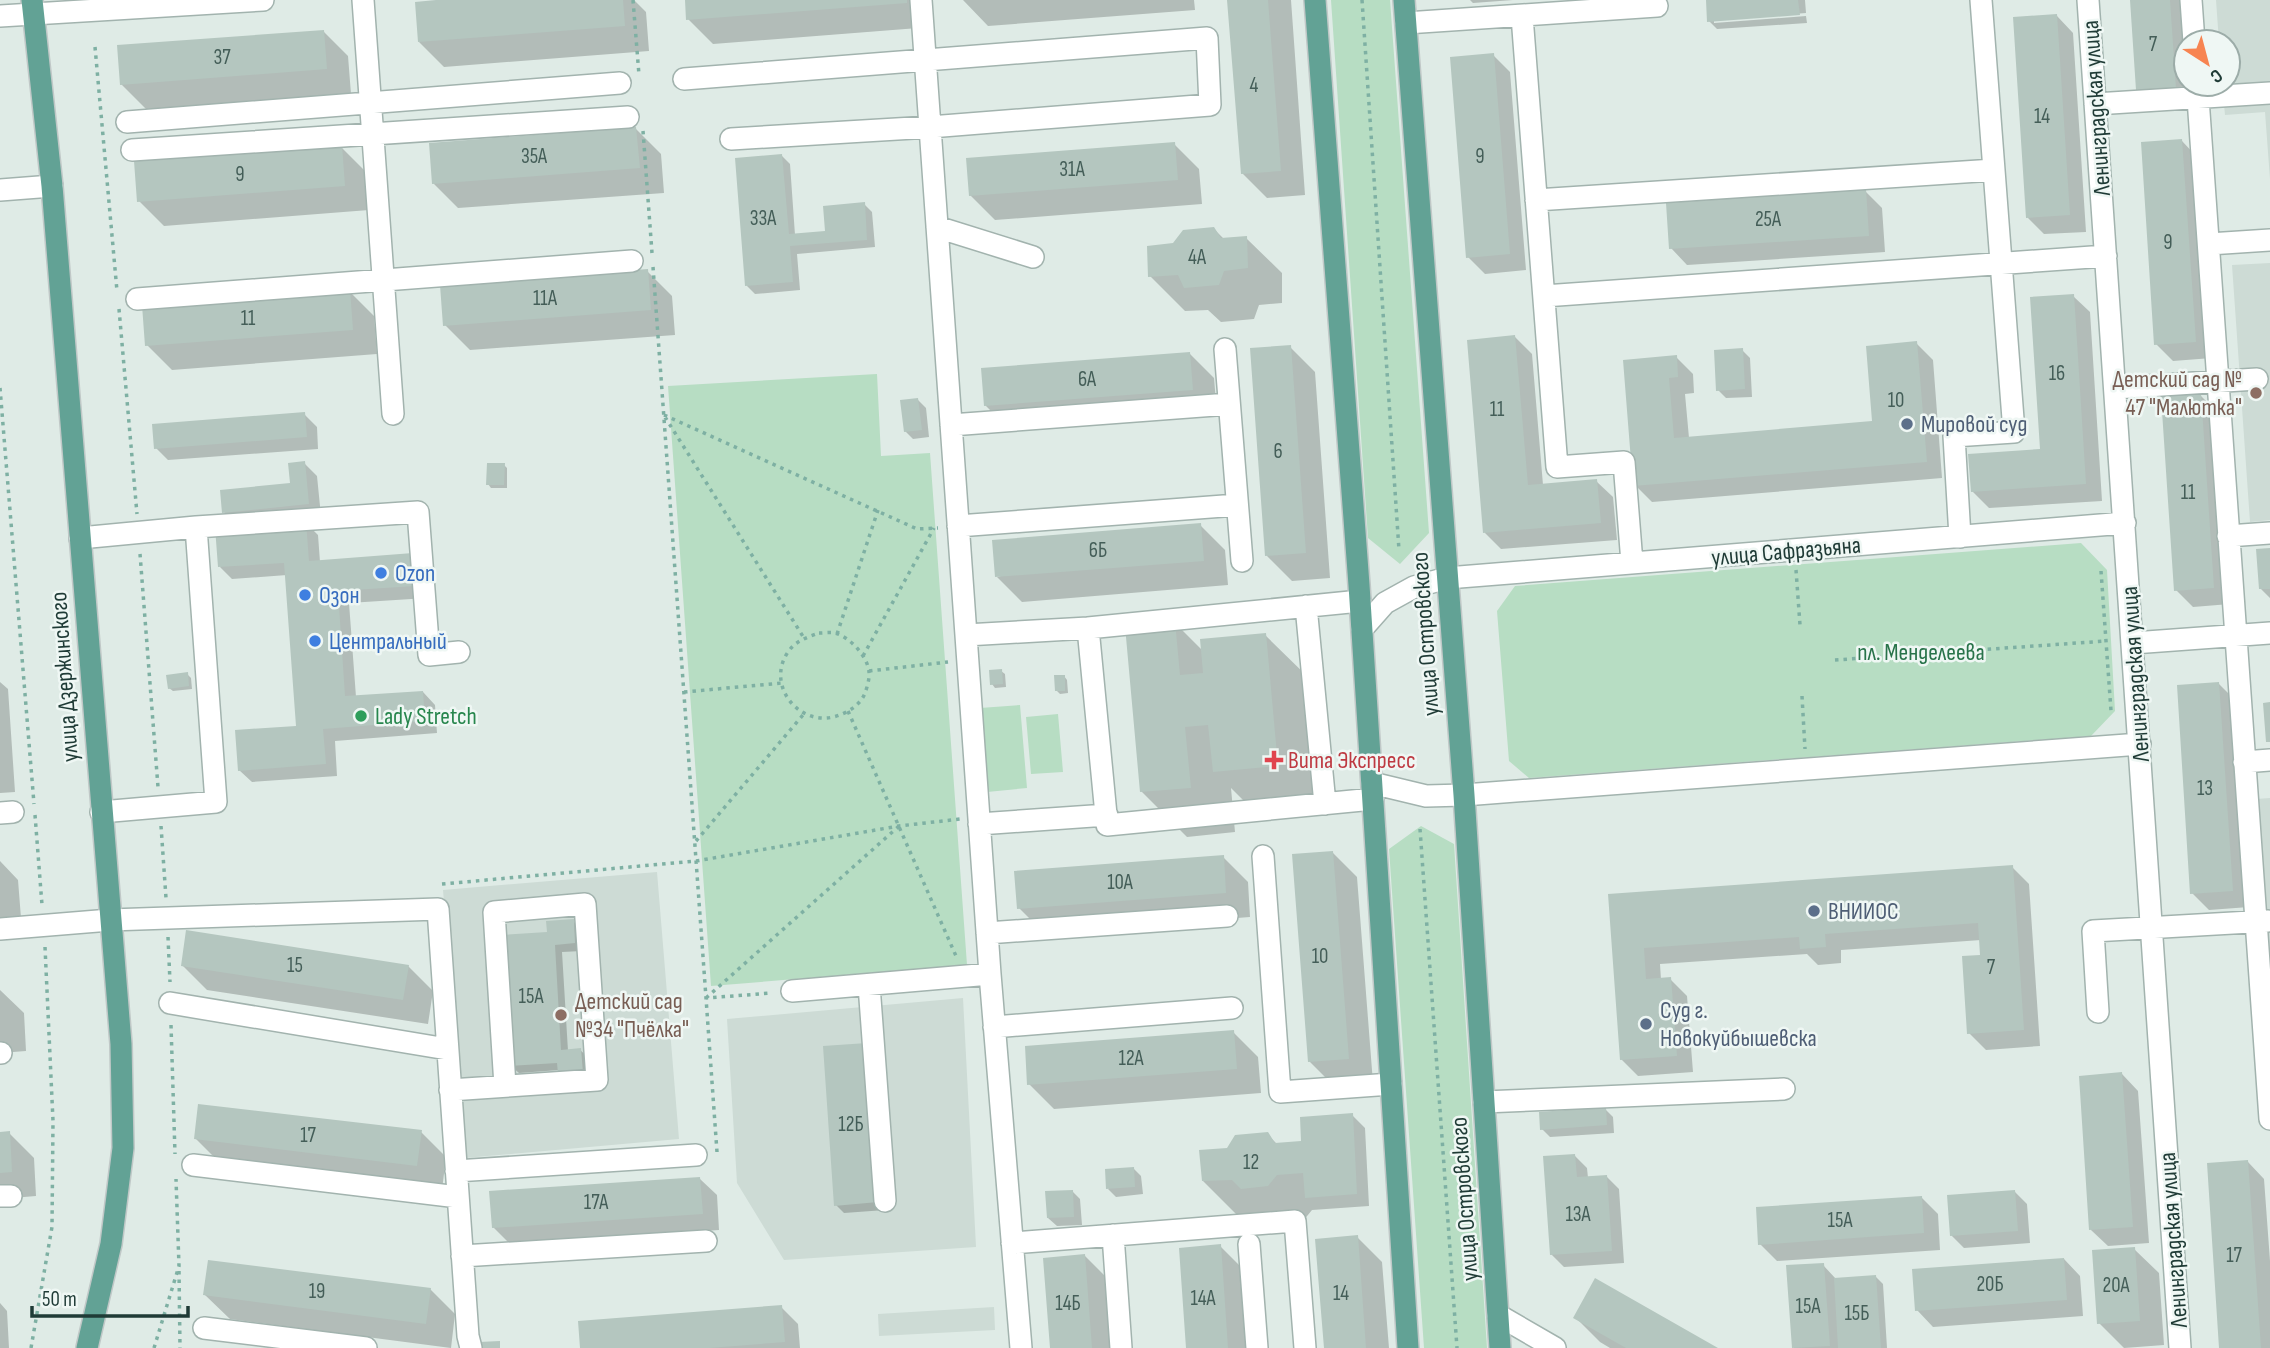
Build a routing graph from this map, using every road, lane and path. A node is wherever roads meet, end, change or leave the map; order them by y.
1 (263, 0) edge
2 (363, 0) edge
3 (634, 0) edge
4 (921, 0) edge
5 (1315, 0) edge
6 (1362, 0) edge
7 (1404, 0) edge
8 (1981, 0) edge
9 (2088, 0) edge
10 (2191, 0) edge
11 (1657, 6) dead end
12 (33, 7) edge
13 (0, 16) edge
14 (1522, 16) junction
15 (1406, 23) junction
16 (2193, 28) edge
17 (95, 47) dead end
18 (925, 60) junction
19 (684, 79) dead end
20 (630, 83) joint
21 (2242, 92) edge
22 (2172, 93) edge
23 (2270, 93) edge
24 (2198, 98) edge
25 (371, 103) junction
26 (2095, 104) junction
27 (635, 121) joint
28 (127, 122) dead end
29 (930, 127) junction
30 (373, 134) junction
31 (731, 139) dead end
32 (132, 150) dead end
33 (1994, 170) junction
34 (52, 186) junction
35 (0, 190) edge
36 (1536, 201) junction
37 (937, 227) junction
38 (2270, 240) edge
39 (2208, 244) junction
40 (2106, 256) junction
41 (1032, 257) dead end
42 (632, 261) dead end
43 (2001, 264) junction
44 (384, 281) junction
45 (1544, 296) junction
46 (137, 299) dead end
47 (1225, 349) dead end
48 (2258, 379) dead end
49 (2217, 382) junction
50 (0, 388) edge
51 (2115, 388) junction
52 (1229, 404) junction
53 (393, 414) dead end
54 (664, 415) junction
55 (951, 425) junction
56 (1237, 505) junction
57 (878, 510) junction
58 (2124, 523) junction
59 (958, 526) junction
60 (196, 527) junction
61 (934, 528) junction
62 (138, 534) junction
63 (2270, 534) edge
64 (2228, 536) junction
65 (1960, 537) junction
66 (80, 538) junction
67 (1399, 550) dead end
68 (1242, 561) dead end
69 (1632, 563) junction
70 (1796, 565) dead end
71 (2101, 571) dead end
72 (1447, 578) junction
73 (1360, 601) junction
74 (1306, 606) junction
75 (1800, 625) dead end
76 (1088, 628) junction
77 (1362, 629) junction
78 (2270, 633) edge
79 (837, 634) junction
80 (966, 635) junction
81 (2235, 636) junction
82 (804, 638) junction
83 (2106, 641) junction
84 (2133, 643) junction
85 (459, 653) dead end
86 (863, 656) junction
87 (967, 660) junction
88 (1836, 660) dead end
89 (869, 671) junction
90 (782, 683) junction
91 (684, 692) junction
92 (1802, 695) dead end
93 (848, 711) junction
94 (2110, 711) dead end
95 (803, 715) junction
96 (2140, 744) junction
97 (1805, 757) dead end
98 (2270, 760) edge
99 (2244, 762) junction
100 (1372, 791) junction
101 (1464, 795) junction
102 (1325, 804) junction
103 (159, 807) junction
104 (101, 812) junction
105 (1107, 816) junction
106 (979, 820) junction
107 (900, 826) junction
108 (1420, 829) dead end
109 (695, 842) junction
110 (1263, 856) dead end
111 (696, 861) junction
112 (442, 884) dead end
113 (42, 908) dead end
114 (1227, 916) dead end
115 (168, 918) junction
116 (110, 920) junction
117 (2263, 922) edge
118 (2153, 927) junction
119 (0, 929) edge
120 (987, 933) junction
121 (45, 947) dead end
122 (990, 975) junction
123 (965, 977) junction
124 (869, 985) junction
125 (792, 991) joint
126 (706, 998) junction
127 (170, 1003) junction
128 (1231, 1008) dead end
129 (2098, 1012) dead end
130 (994, 1027) junction
131 (447, 1049) junction
132 (1391, 1084) junction
133 (505, 1086) junction
134 (1783, 1089) dead end
135 (450, 1090) junction
136 (1483, 1102) junction
137 (2270, 1119) edge
138 (696, 1155) dead end
139 (718, 1158) dead end
140 (182, 1163) junction
141 (456, 1171) junction
142 (458, 1197) junction
143 (885, 1201) dead end
144 (1113, 1235) junction
145 (706, 1241) dead end
146 (1012, 1243) junction
147 (1249, 1244) dead end
148 (462, 1256) junction
149 (179, 1266) junction
150 (1498, 1315) junction
151 (204, 1328) dead end
152 (31, 1348) edge
153 (87, 1348) edge
154 (154, 1348) edge
155 (180, 1348) edge
156 (366, 1348) edge
157 (471, 1348) edge
158 (1021, 1348) edge
159 (1121, 1348) edge
160 (1257, 1348) edge
161 (1305, 1348) edge
162 (1408, 1348) edge
163 (1457, 1348) edge
164 (1500, 1348) edge
165 (1555, 1348) edge
166 (2180, 1348) edge

1 - 12 street
2 - 25 street
3 - 20 path
4 - 18 street
5 - 73 main road
6 - 67 path
7 - 15 main road, улица Островского
8 - 33 street
9 - 26 street, Ленинградская улица
10 - 16 street
11 - 14 street
12 - 13 street
12 - 34 main road, улица Дзержинского
14 - 15 street
14 - 36 street
15 - 72 main road, улица Островского
17 - 62 path
18 - 19 street
18 - 29 street
18 - 29 street
20 - 25 street
21 - 23 street
22 - 26 street
24 - 39 street
25 - 28 street
25 - 30 street
26 - 40 street, Ленинградская улица
27 - 30 street
27 - 54 path
29 - 31 street
29 - 37 street
30 - 32 street
30 - 44 street
33 - 36 street
33 - 43 street
34 - 35 street
34 - 66 main road, улица Дзержинского
36 - 45 street
37 - 41 street
37 - 55 street
38 - 39 street
39 - 49 street
40 - 43 street
40 - 51 street, Ленинградская улица
42 - 44 street
43 - 45 street
43 - 65 street
44 - 46 street
44 - 53 street
45 - 69 street
47 - 52 street
48 - 49 street
49 - 51 street
49 - 64 street
50 - 113 path
51 - 58 street, Ленинградская улица
52 - 55 street
52 - 56 street
54 - 57 path
54 - 82 path
54 - 91 path
55 - 59 street
56 - 59 street
56 - 68 street
57 - 61 path
57 - 79 path
58 - 65 street, улица Сафразьяна
58 - 84 street, Ленинградская улица
59 - 61 path
59 - 80 street
60 - 62 street
60 - 85 street
60 - 103 street
61 - 86 path
62 - 66 street
62 - 103 path
63 - 64 street
64 - 81 street
65 - 69 street, улица Сафразьяна
66 - 104 main road, улица Дзержинского
69 - 72 street, улица Сафразьяна
70 - 75 path
71 - 83 path
72 - 77 street, улица Сафразьяна
72 - 101 main road, улица Островского
73 - 74 street
73 - 77 main road
74 - 76 street
74 - 102 street
76 - 80 street
76 - 105 street
77 - 100 main road
78 - 81 street
79 - 82 path
79 - 86 path
80 - 87 street
81 - 84 street
81 - 99 street
82 - 90 path
83 - 88 path
83 - 94 path
84 - 96 street, Ленинградская улица
86 - 89 path
87 - 89 path
87 - 106 street
89 - 93 path
90 - 91 path
90 - 95 path
91 - 109 path
92 - 97 path
93 - 95 path
93 - 107 path
95 - 109 path
96 - 101 street
96 - 118 street, Ленинградская улица
98 - 99 street
99 - 117 street
100 - 101 street
100 - 102 street
100 - 132 main road
101 - 136 main road, улица Островского
102 - 105 street
103 - 104 street
103 - 115 path
104 - 116 main road, улица Дзержинского
105 - 106 street
106 - 107 path
106 - 120 street
107 - 111 path
107 - 123 path
107 - 126 path
108 - 163 path
109 - 111 path
110 - 132 street
111 - 112 path
111 - 126 path
114 - 120 street
115 - 116 street
115 - 127 path
115 - 131 street
116 - 119 street
116 - 153 main road, улица Дзержинского
117 - 118 street
117 - 137 street
118 - 129 street
118 - 166 street, Ленинградская улица
120 - 122 street
121 - 152 path
122 - 123 street
122 - 130 street
123 - 124 street
124 - 125 street
124 - 143 street
125 - 126 path
126 - 139 path
127 - 131 street
127 - 140 path
128 - 130 street
130 - 146 street
131 - 135 street
132 - 162 main road
133 - 133 street
133 - 135 street
134 - 136 street
135 - 141 street
136 - 150 main road, улица Островского
138 - 141 street
140 - 142 street
140 - 149 path
141 - 142 street
142 - 148 street
144 - 146 street
144 - 159 street
144 - 161 street
145 - 148 street
146 - 158 street
147 - 160 street
148 - 157 street
149 - 154 path
149 - 155 path
150 - 164 main road, улица Островского
150 - 165 street
151 - 156 street

